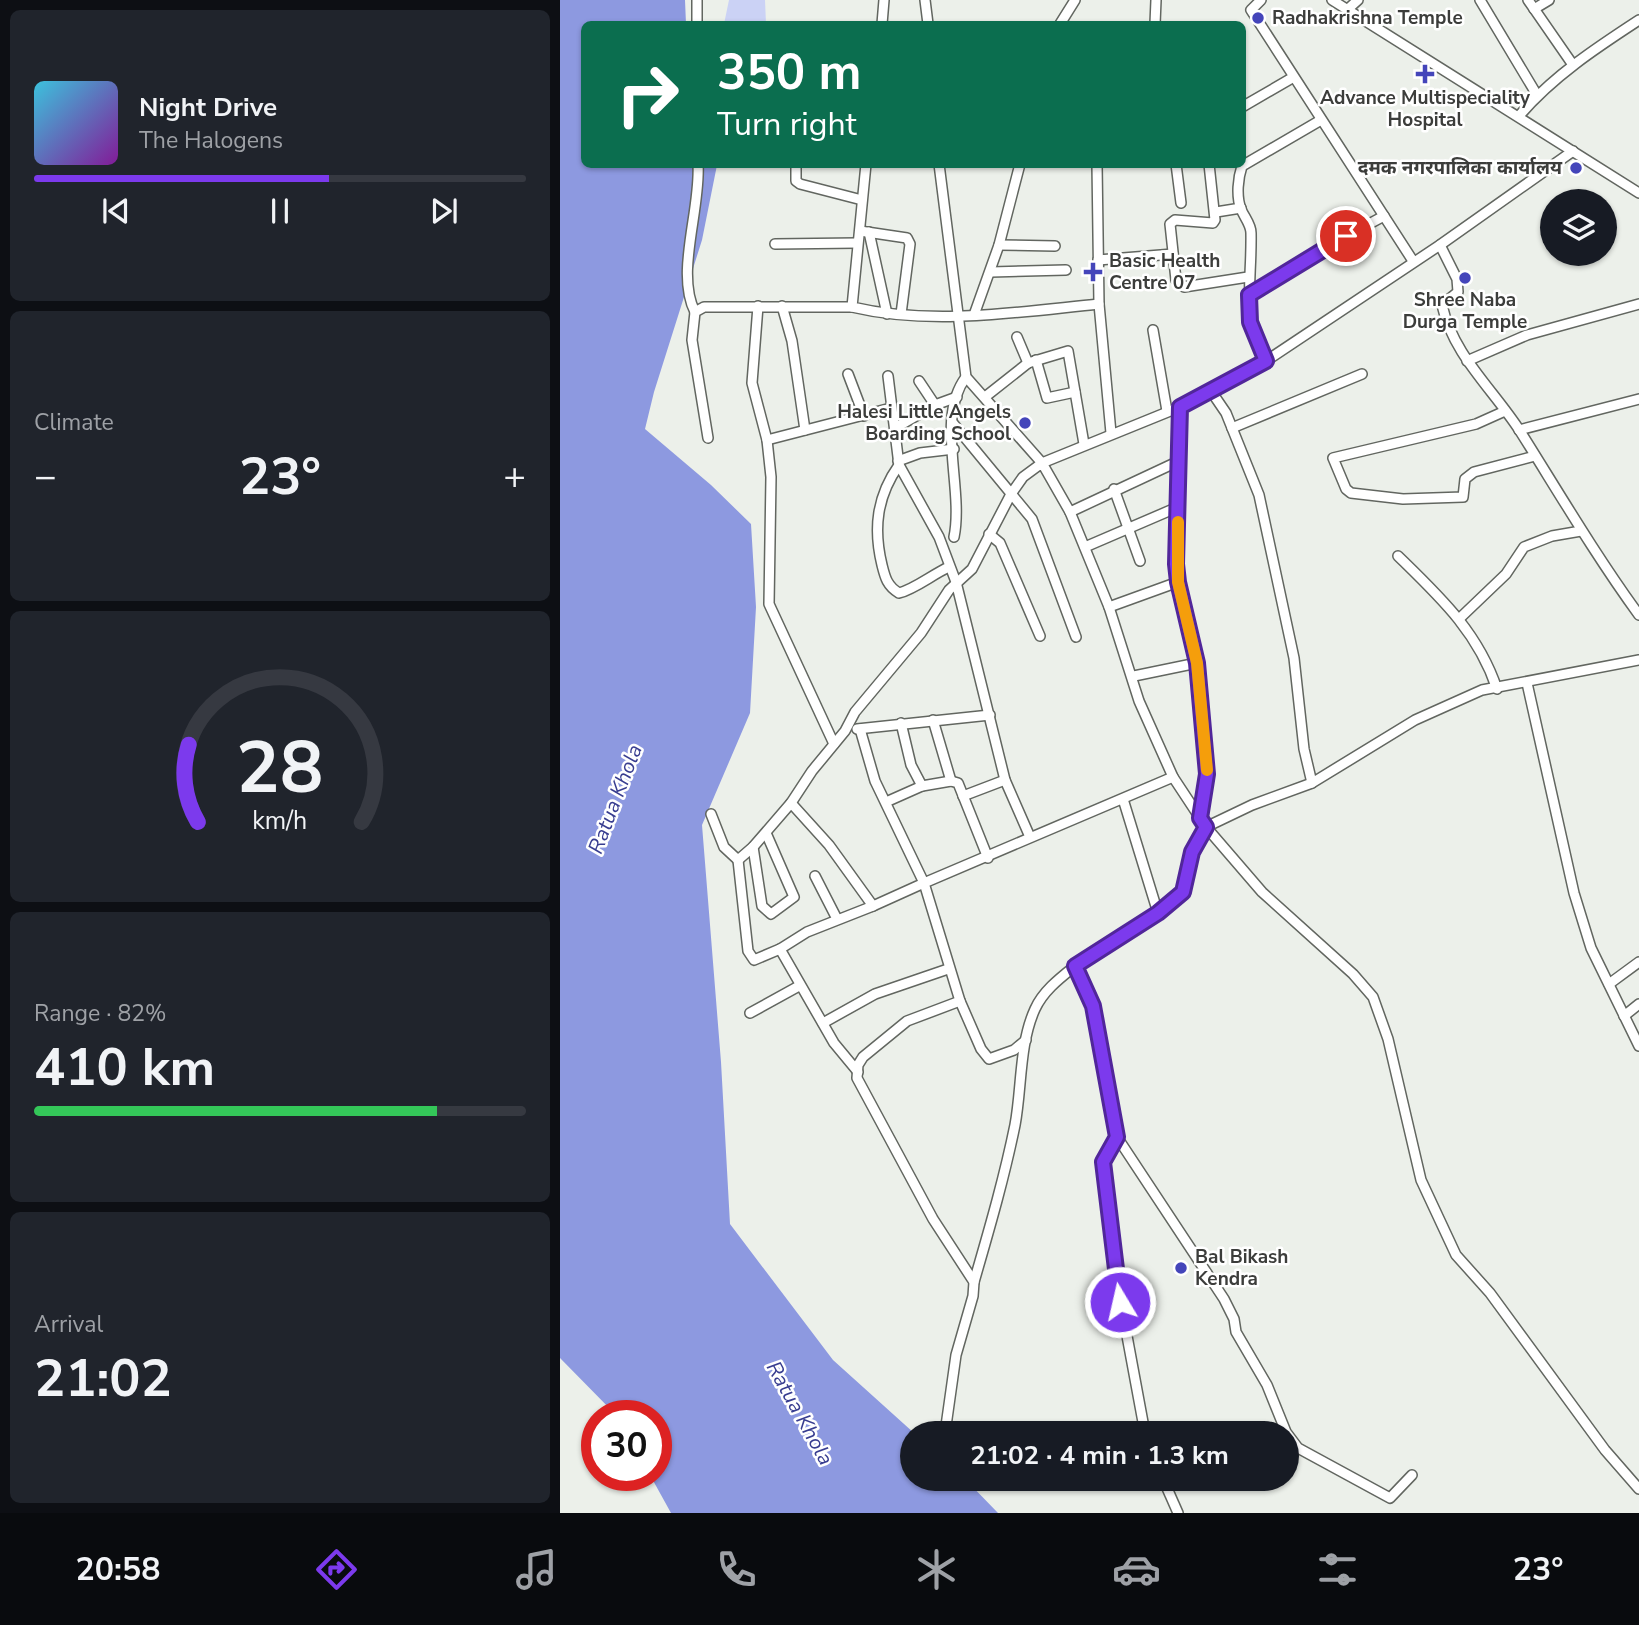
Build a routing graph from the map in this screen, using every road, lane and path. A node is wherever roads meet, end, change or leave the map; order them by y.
1 (697, 0) edge
2 (884, 0) edge
3 (925, 0) edge
4 (1074, 0) edge
5 (1157, 0) edge
6 (1261, 0) edge
7 (1332, 0) edge
8 (1358, 0) edge
9 (1480, 0) edge
10 (1528, 0) edge
11 (1549, 0) edge
12 (1348, 9) junction
13 (1534, 9) junction
14 (1639, 20) edge
15 (697, 21) edge
16 (882, 21) edge
17 (928, 21) edge
18 (1062, 21) edge
19 (1155, 21) edge
20 (1573, 65) junction
21 (1292, 78) junction
22 (1537, 94) junction
23 (1246, 105) edge
24 (1519, 117) junction
25 (1321, 120) junction
26 (1573, 151) junction
27 (1246, 164) edge
28 (698, 168) edge
29 (796, 168) edge
30 (866, 168) edge
31 (940, 168) edge
32 (1019, 168) edge
33 (1097, 168) edge
34 (1177, 168) edge
35 (1210, 168) edge
36 (1241, 168) edge
37 (1639, 193) edge
38 (862, 200) junction
39 (1181, 203) dead end
40 (1241, 208) junction
41 (1216, 212) junction
42 (1384, 216) junction
43 (864, 231) junction
44 (857, 243) junction
45 (775, 244) dead end
46 (999, 245) junction
47 (1440, 245) junction
48 (1055, 246) dead end
49 (1173, 254) junction
50 (1098, 260) junction
51 (1413, 261) junction
52 (1066, 270) dead end
53 (991, 272) junction
54 (1248, 277) junction
55 (1249, 295) junction
56 (1099, 304) junction
57 (1639, 304) edge
58 (758, 306) junction
59 (782, 306) junction
60 (852, 307) junction
61 (695, 312) junction
62 (887, 314) junction
63 (901, 314) junction
64 (974, 315) junction
65 (960, 316) junction
66 (1153, 330) dead end
67 (1017, 337) dead end
68 (1032, 361) junction
69 (1266, 361) junction
70 (1467, 361) junction
71 (848, 374) dead end
72 (1362, 374) dead end
73 (888, 376) dead end
74 (966, 377) junction
75 (919, 381) dead end
76 (1211, 391) junction
77 (1075, 392) junction
78 (957, 397) junction
79 (985, 397) junction
80 (1639, 399) edge
81 (935, 405) junction
82 (1180, 407) junction
83 (891, 408) junction
84 (1167, 411) junction
85 (1505, 411) junction
86 (864, 416) junction
87 (952, 422) junction
88 (895, 428) junction
89 (1232, 428) junction
90 (805, 430) junction
91 (1519, 430) junction
92 (1111, 433) junction
93 (708, 438) dead end
94 (767, 440) junction
95 (1084, 444) junction
96 (954, 449) junction
97 (1535, 456) junction
98 (1179, 461) junction
99 (899, 463) junction
100 (1042, 463) junction
101 (1114, 489) junction
102 (1011, 494) junction
103 (1178, 507) junction
104 (1070, 512) junction
105 (1129, 527) junction
106 (1581, 531) junction
107 (989, 534) junction
108 (954, 537) dead end
109 (1084, 547) junction
110 (1398, 556) dead end
111 (1140, 561) dead end
112 (949, 567) junction
113 (956, 582) junction
114 (1178, 582) junction
115 (1109, 607) junction
116 (1639, 615) edge
117 (1460, 618) junction
118 (1040, 636) dead end
119 (1076, 637) dead end
120 (1639, 660) edge
121 (1197, 663) junction
122 (1134, 676) junction
123 (1527, 682) junction
124 (1497, 689) junction
125 (990, 715) junction
126 (933, 720) junction
127 (901, 723) junction
128 (860, 729) junction
129 (845, 731) junction
130 (834, 744) junction
131 (1173, 777) junction
132 (951, 780) junction
133 (1005, 780) junction
134 (1312, 783) junction
135 (922, 786) junction
136 (963, 796) junction
137 (1123, 799) junction
138 (886, 802) junction
139 (791, 803) junction
140 (711, 814) dead end
141 (1200, 818) junction
142 (1206, 827) junction
143 (766, 833) junction
144 (1030, 837) junction
145 (753, 848) junction
146 (988, 858) junction
147 (738, 860) junction
148 (815, 876) dead end
149 (924, 883) junction
150 (873, 906) junction
151 (1158, 913) junction
152 (837, 919) junction
153 (780, 949) junction
154 (1639, 962) edge
155 (1075, 966) junction
156 (948, 969) junction
157 (1609, 984) junction
158 (799, 986) junction
159 (960, 1001) junction
160 (1639, 1004) edge
161 (750, 1013) dead end
162 (1624, 1016) junction
163 (823, 1023) junction
164 (1026, 1040) junction
165 (1639, 1046) edge
166 (858, 1072) junction
167 (1117, 1137) junction
168 (974, 1282) junction
169 (947, 1421) edge
170 (1143, 1421) edge
171 (1412, 1475) dead end
172 (1639, 1489) edge
173 (1168, 1491) edge
174 (1178, 1513) edge

1 - 15 street
2 - 16 street
3 - 17 street
4 - 18 street
5 - 19 street
6 - 21 street
7 - 12 street
8 - 12 street
9 - 22 street
10 - 13 street
11 - 13 street
12 - 24 street
13 - 20 street
14 - 20 street
20 - 22 street
21 - 23 street
21 - 25 street
22 - 24 street
24 - 26 street
25 - 27 street
25 - 42 street
26 - 37 street
26 - 47 street
28 - 61 street
29 - 38 street
30 - 38 street
31 - 65 street
32 - 46 street
33 - 50 street
34 - 39 street
35 - 41 street
36 - 40 street
38 - 43 street
40 - 41 street
40 - 54 street
41 - 49 street
42 - 51 street
42 - 55 street
43 - 44 street
43 - 62 street
43 - 63 street
44 - 45 street
44 - 60 street
46 - 48 street
46 - 53 street
47 - 51 street
47 - 70 street
49 - 50 street
49 - 54 street
50 - 56 street
51 - 69 street
52 - 53 street
53 - 64 street
54 - 55 street
55 - 69 street
56 - 64 street
56 - 92 street
57 - 70 street
58 - 59 street
58 - 61 street
58 - 94 street
59 - 60 street
59 - 90 street
60 - 62 street
61 - 93 street
62 - 63 street
63 - 65 street
64 - 65 street
65 - 74 street
66 - 84 street
67 - 68 street
68 - 77 street
68 - 77 street
68 - 79 street
69 - 76 street
70 - 85 street
71 - 86 street
72 - 89 street
73 - 83 street
74 - 78 street
74 - 79 street
75 - 81 street
76 - 82 street
76 - 89 street
77 - 95 street
78 - 81 street
78 - 87 street
79 - 100 street
80 - 91 street
81 - 88 street
82 - 84 street
82 - 98 street
83 - 86 street
83 - 88 street
84 - 92 street
85 - 91 street
85 - 97 street
86 - 90 street
87 - 96 street
87 - 102 street
88 - 99 street
89 - 134 street
90 - 94 street
91 - 97 street
92 - 95 street
94 - 130 street
95 - 100 street
96 - 99 street
96 - 108 street
97 - 106 street
98 - 101 street
98 - 103 street
99 - 112 street
99 - 112 street
100 - 102 street
100 - 104 street
101 - 104 street
101 - 105 street
102 - 107 street
102 - 119 street
103 - 105 street
103 - 114 street
104 - 109 street
105 - 109 street
105 - 111 street
106 - 116 street
106 - 117 street
107 - 113 street
107 - 118 street
109 - 115 street
110 - 117 street
112 - 113 street
113 - 125 street
113 - 129 street
114 - 115 street
114 - 121 street
115 - 122 street
117 - 124 street
120 - 123 street
121 - 122 street
121 - 141 street
122 - 131 street
123 - 124 street
123 - 157 street
124 - 134 street
125 - 126 street
125 - 133 street
126 - 127 street
126 - 132 street
127 - 128 street
127 - 135 street
128 - 129 street
128 - 138 street
129 - 130 street
130 - 139 street
131 - 137 street
131 - 141 street
132 - 135 street
132 - 136 street
133 - 136 street
133 - 144 street
134 - 142 street
135 - 138 street
136 - 146 street
137 - 144 street
137 - 151 street
138 - 149 street
139 - 143 street
139 - 150 street
140 - 147 street
141 - 142 street
142 - 151 street
142 - 172 street
143 - 145 street
143 - 145 street
144 - 146 street
145 - 147 street
146 - 149 street
147 - 153 street
148 - 152 street
149 - 150 street
149 - 156 street
150 - 152 street
151 - 155 street
152 - 153 street
153 - 158 street
154 - 157 street
155 - 164 street
155 - 167 street
156 - 159 street
156 - 163 street
157 - 162 street
158 - 161 street
158 - 163 street
159 - 164 street
159 - 166 street
160 - 162 street
162 - 165 street
163 - 166 street
164 - 168 street
166 - 168 street
167 - 170 street
167 - 171 street
168 - 169 street
173 - 174 street

